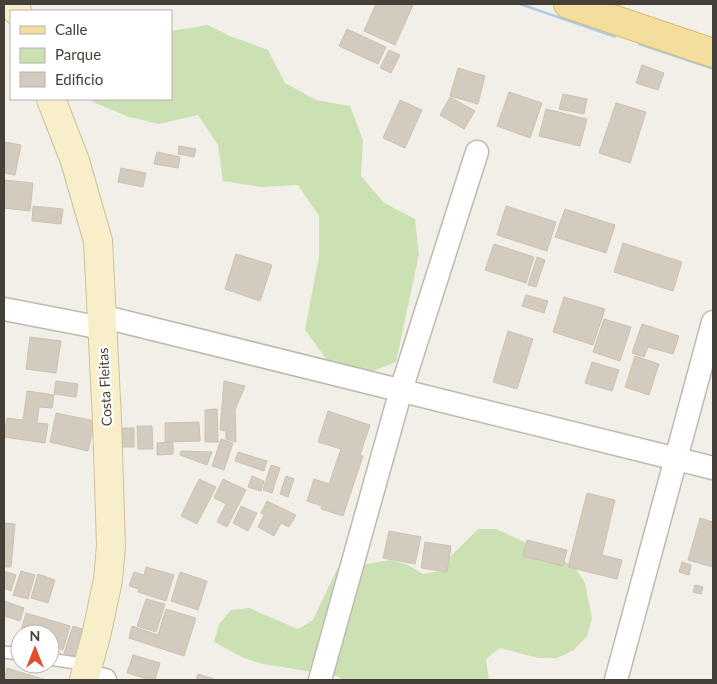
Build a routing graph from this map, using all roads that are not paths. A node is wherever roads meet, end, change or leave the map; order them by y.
1 (568, 4) edge
2 (713, 53) edge
3 (51, 100) edge
4 (477, 152) dead end
5 (4, 309) edge
6 (102, 322) junction
7 (713, 322) edge
8 (401, 390) junction
9 (676, 459) junction
10 (713, 468) edge
11 (60, 663) edge
12 (91, 675) edge
13 (320, 680) edge
14 (616, 680) edge

1 - 2 main road
3 - 6 main road, Costa Fleitas
4 - 8 street
5 - 6 street
6 - 8 street
6 - 12 main road, Costa Fleitas
7 - 9 street
8 - 9 street
8 - 13 street
9 - 10 street
9 - 14 street
11 - 12 lane

